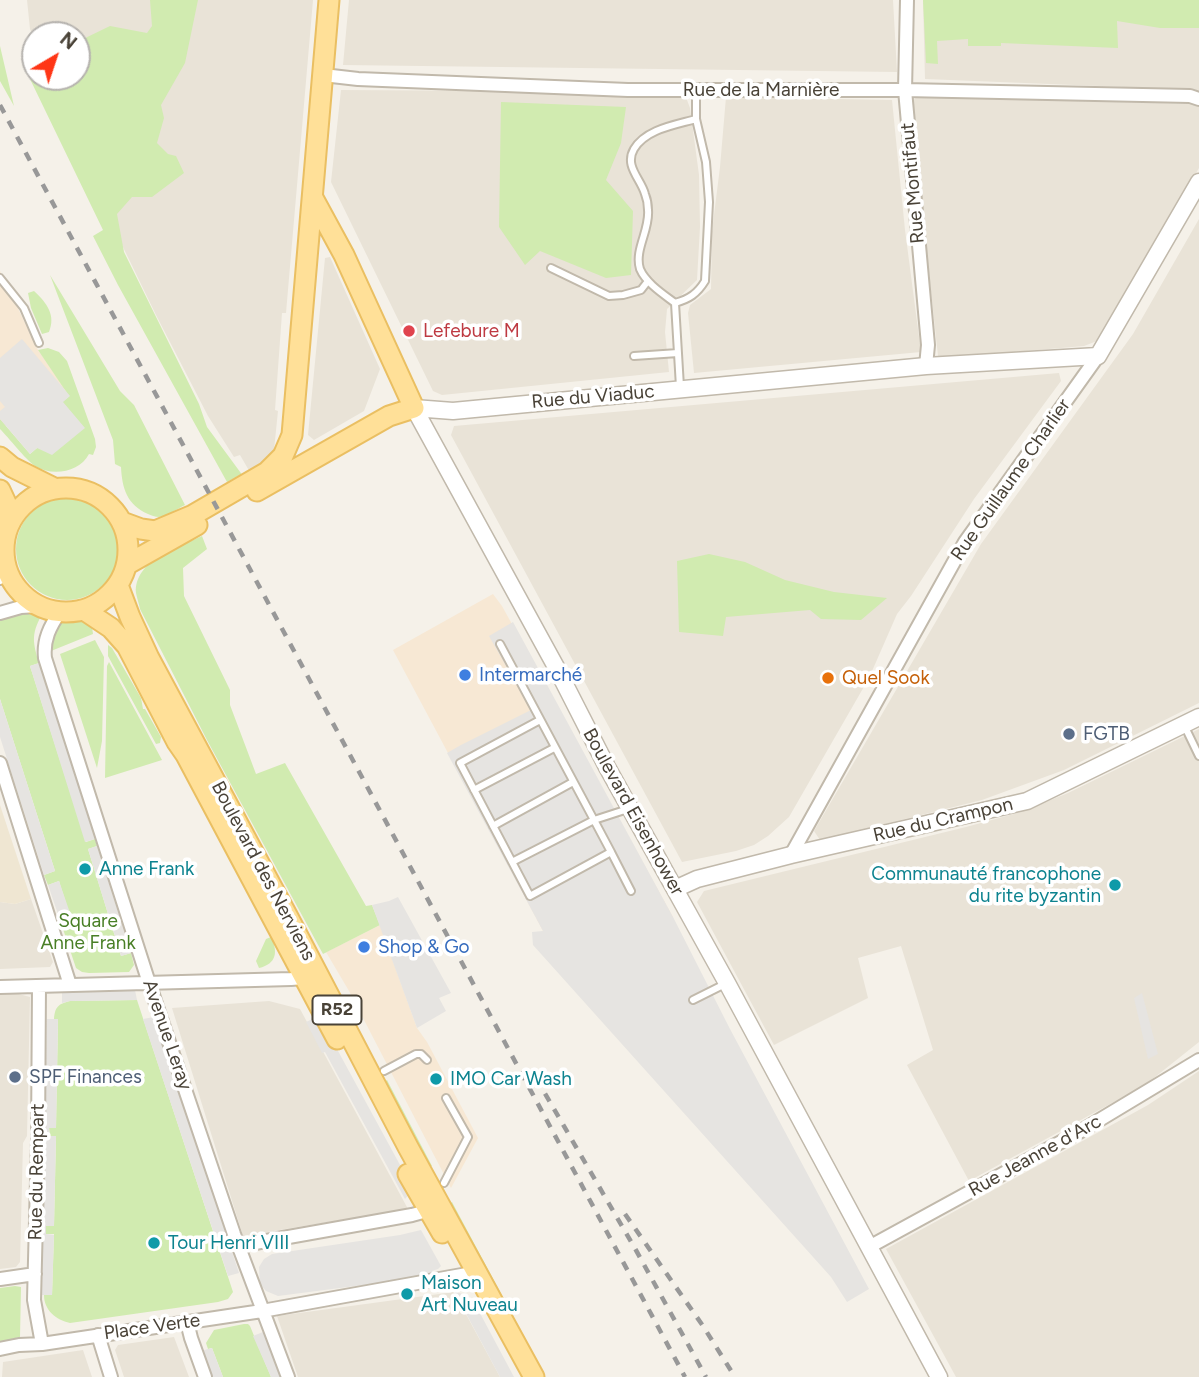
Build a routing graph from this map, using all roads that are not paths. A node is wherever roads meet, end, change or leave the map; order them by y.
1 (330, 0) edge
2 (907, 0) edge
3 (323, 75) junction
4 (696, 89) junction
5 (905, 90) junction
6 (1199, 99) edge
7 (696, 118) junction
8 (1199, 182) edge
9 (313, 198) junction
10 (338, 242) junction
11 (309, 251) junction
12 (551, 268) dead end
13 (0, 278) edge
14 (648, 281) junction
15 (675, 303) junction
16 (39, 343) dead end
17 (678, 353) junction
18 (634, 356) dead end
19 (1098, 356) junction
20 (926, 366) junction
21 (680, 389) junction
22 (414, 408) junction
23 (292, 435) junction
24 (0, 457) edge
25 (315, 458) junction
26 (54, 488) junction
27 (0, 489) edge
28 (9, 522) junction
29 (122, 522) junction
30 (128, 564) junction
31 (3, 574) edge
32 (118, 585) junction
33 (38, 606) junction
34 (84, 610) junction
35 (60, 612) junction
36 (0, 613) edge
37 (142, 643) junction
38 (500, 644) dead end
39 (1199, 717) edge
40 (540, 720) junction
41 (1184, 724) junction
42 (1196, 745) edge
43 (554, 748) junction
44 (1199, 756) edge
45 (0, 763) edge
46 (573, 782) junction
47 (474, 790) junction
48 (629, 808) junction
49 (594, 820) junction
50 (493, 826) junction
51 (611, 852) junction
52 (790, 855) junction
53 (512, 862) junction
54 (675, 889) junction
55 (631, 891) dead end
56 (310, 975) junction
57 (149, 983) junction
58 (727, 984) junction
59 (70, 985) junction
60 (39, 986) junction
61 (0, 987) edge
62 (693, 1000) dead end
63 (427, 1060) dead end
64 (1199, 1060) edge
65 (384, 1071) dead end
66 (446, 1098) dead end
67 (444, 1183) dead end
68 (434, 1208) junction
69 (238, 1246) junction
70 (869, 1247) junction
71 (35, 1274) junction
72 (472, 1274) junction
73 (0, 1279) edge
74 (262, 1311) junction
75 (187, 1322) junction
76 (98, 1335) junction
77 (42, 1344) junction
78 (0, 1349) edge
79 (111, 1377) edge
80 (205, 1377) edge
81 (288, 1377) edge
82 (519, 1377) edge
83 (534, 1377) edge
84 (540, 1377) edge
85 (939, 1377) edge

1 - 3 main road
2 - 5 street, Rue Montifaut
3 - 4 street, Rue de la Marnière
3 - 9 main road
4 - 5 street, Rue de la Marnière
4 - 7 lane
5 - 6 street, Rue de la Marnière
5 - 20 street, Rue Montifaut
7 - 14 lane
7 - 15 lane
8 - 19 street, Rue Guillaume Charlier
9 - 10 main road, Boulevard Eisenhower
9 - 11 main road
10 - 11 street
10 - 22 main road, Boulevard Eisenhower
11 - 23 main road
12 - 14 lane
13 - 16 lane
14 - 15 lane
15 - 17 lane
17 - 18 lane
17 - 21 lane
19 - 20 street, Rue du Viaduc
19 - 52 street, Rue Guillaume Charlier
20 - 21 street, Rue du Viaduc
21 - 22 street, Rue du Viaduc
22 - 25 main road, Rue du Viaduc
22 - 48 street, Boulevard Eisenhower
23 - 25 main road
23 - 29 main road
24 - 26 main road
25 - 30 main road, Rue du Viaduc
26 - 28 main road
26 - 29 main road
27 - 28 main road
28 - 31 main road
29 - 30 main road
30 - 32 main road
31 - 33 main road
32 - 34 main road
32 - 37 main road, Boulevard des Nerviens / R52
33 - 35 main road
33 - 36 street
34 - 35 main road
34 - 56 main road, Boulevard des Nerviens / R52
35 - 57 street, Avenue Leray
37 - 56 main road, Boulevard des Nerviens / R52
37 - 84 lane
38 - 40 lane
39 - 41 street, Rue du Crampon
40 - 43 lane
40 - 47 lane
41 - 42 lane
41 - 52 street, Rue du Crampon
42 - 44 lane
43 - 46 lane
43 - 47 lane
45 - 59 street
46 - 49 lane
46 - 50 lane
47 - 50 lane
48 - 49 lane
48 - 54 street, Boulevard Eisenhower
49 - 51 lane
49 - 53 lane
50 - 53 lane
51 - 53 lane
51 - 55 lane
52 - 54 street, Rue du Crampon
54 - 58 street, Boulevard Eisenhower
56 - 57 street
56 - 68 main road, Boulevard des Nerviens / R52
57 - 59 street
57 - 69 street, Avenue Leray
58 - 62 lane
58 - 70 street, Boulevard Eisenhower
59 - 60 street
60 - 61 street
60 - 71 street, Rue du Rempart
63 - 65 lane
64 - 70 street, Rue Jeanne d'Arc
66 - 67 lane
68 - 69 street
68 - 72 main road, Boulevard des Nerviens / R52
69 - 74 street, Avenue Leray
70 - 85 street, Boulevard Eisenhower
71 - 73 street
71 - 77 street
72 - 74 street, Place Verte
72 - 82 main road, Boulevard des Nerviens / R52
72 - 83 main road, Boulevard des Nerviens / R52
74 - 75 street, Place Verte
74 - 81 street, Avenue Leray
75 - 76 street, Place Verte
75 - 80 street
76 - 77 street, Place Verte
76 - 79 street
77 - 78 street, Place Verte

